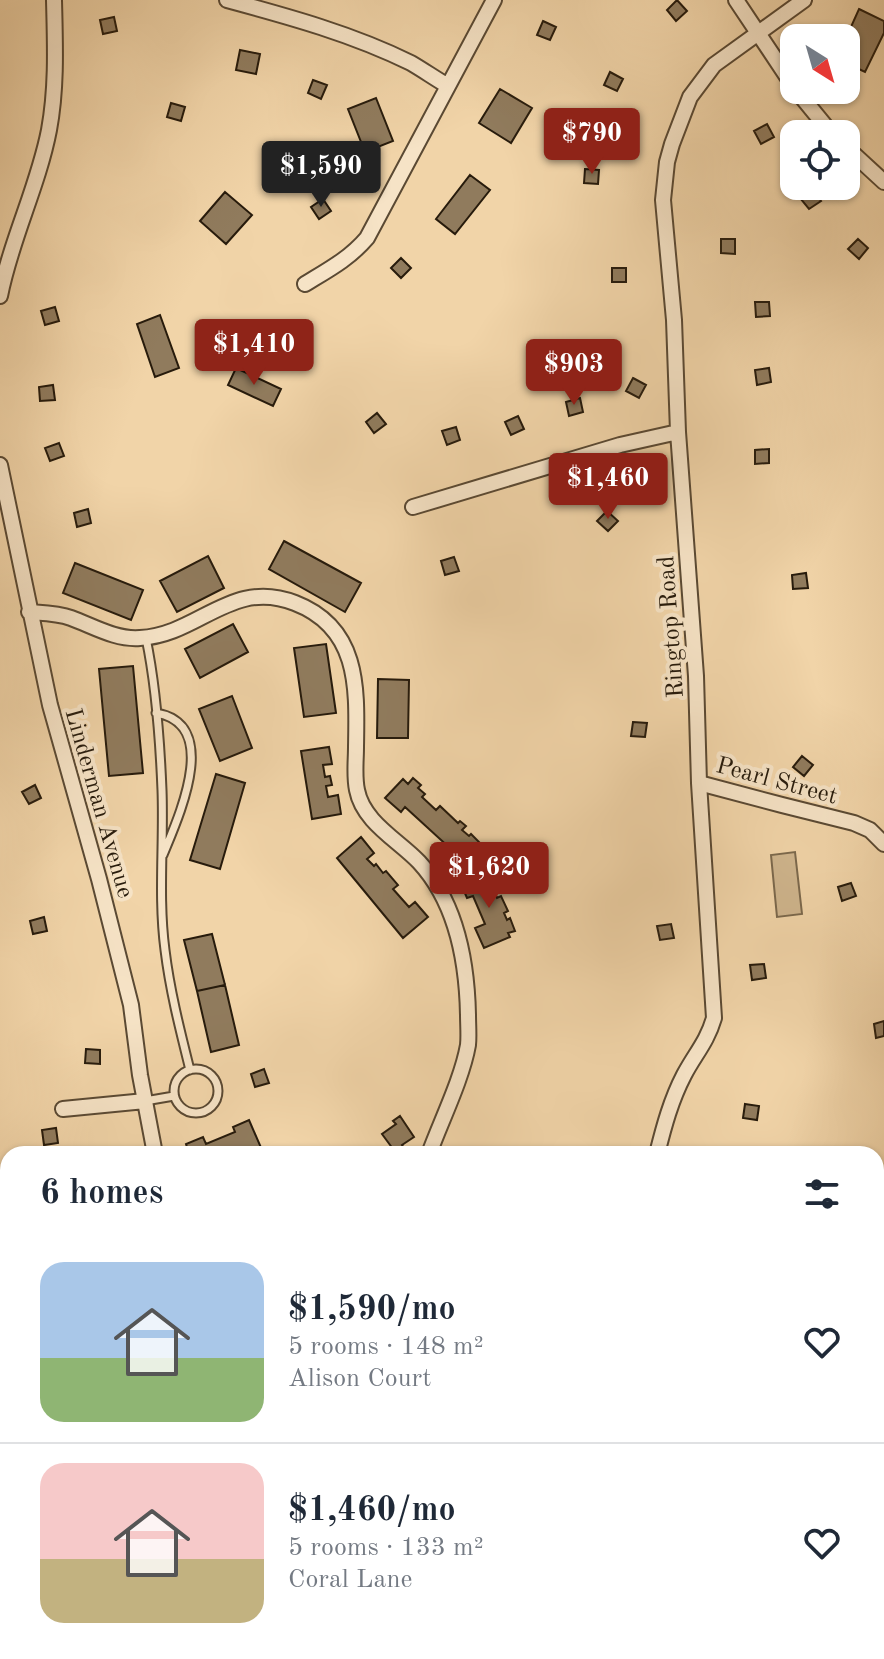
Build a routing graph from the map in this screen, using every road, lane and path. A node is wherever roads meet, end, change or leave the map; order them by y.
1 (54, 0) edge
2 (227, 0) edge
3 (494, 0) edge
4 (736, 0) edge
5 (804, 0) edge
6 (757, 33) junction
7 (780, 67) edge
8 (448, 86) junction
9 (807, 104) edge
10 (820, 120) edge
11 (860, 160) edge
12 (884, 182) edge
13 (305, 284) dead end
14 (0, 296) edge
15 (678, 432) junction
16 (0, 465) edge
17 (413, 507) dead end
18 (29, 612) junction
19 (146, 638) junction
20 (156, 713) junction
21 (699, 783) junction
22 (884, 844) edge
23 (162, 858) junction
24 (190, 1070) junction
25 (174, 1096) junction
26 (145, 1101) junction
27 (63, 1109) dead end
28 (153, 1146) edge
29 (432, 1146) edge
30 (659, 1146) edge

1 - 14 street
2 - 8 street
3 - 8 street
4 - 6 street
5 - 6 street, Ringtop Road
6 - 7 street
6 - 15 street, Ringtop Road
8 - 13 street
9 - 10 street
11 - 12 street
15 - 17 street
15 - 21 street, Ringtop Road
16 - 18 street, Linderman Avenue
18 - 19 street
18 - 26 street, Linderman Avenue
19 - 20 lane
19 - 29 street
20 - 23 lane
20 - 23 lane
21 - 22 street, Pearl Street
21 - 30 street, Ringtop Road
23 - 24 lane
24 - 25 lane
24 - 25 lane
25 - 26 lane
26 - 27 street
26 - 28 street, Linderman Avenue

